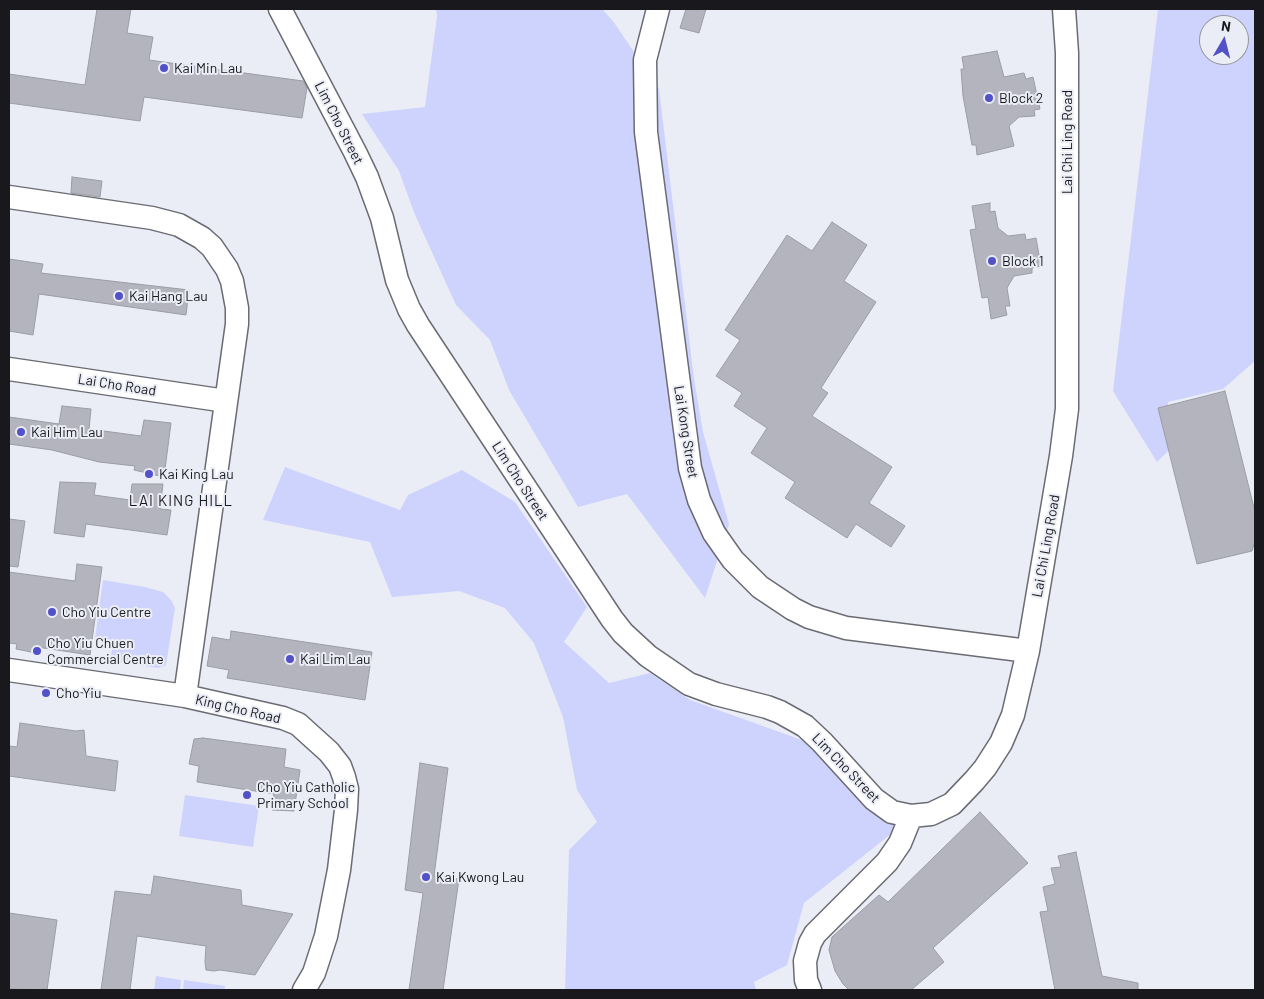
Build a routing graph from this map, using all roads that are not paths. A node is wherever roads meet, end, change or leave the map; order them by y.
1 (280, 9) edge
2 (658, 9) edge
3 (1064, 9) edge
4 (9, 197) edge
5 (9, 369) edge
6 (226, 401) junction
7 (1028, 650) junction
8 (9, 670) edge
9 (185, 696) junction
10 (911, 816) junction
11 (304, 990) edge
12 (810, 990) edge

1 - 10 street, Lim Cho Street
2 - 7 street, Lai Kong Street
3 - 7 street, Lai Chi Ling Road
4 - 6 street
5 - 6 street, Lai Cho Road
6 - 9 street
7 - 10 street, Lai Chi Ling Road
8 - 9 street, King Cho Road
9 - 11 street, King Cho Road
10 - 12 street

